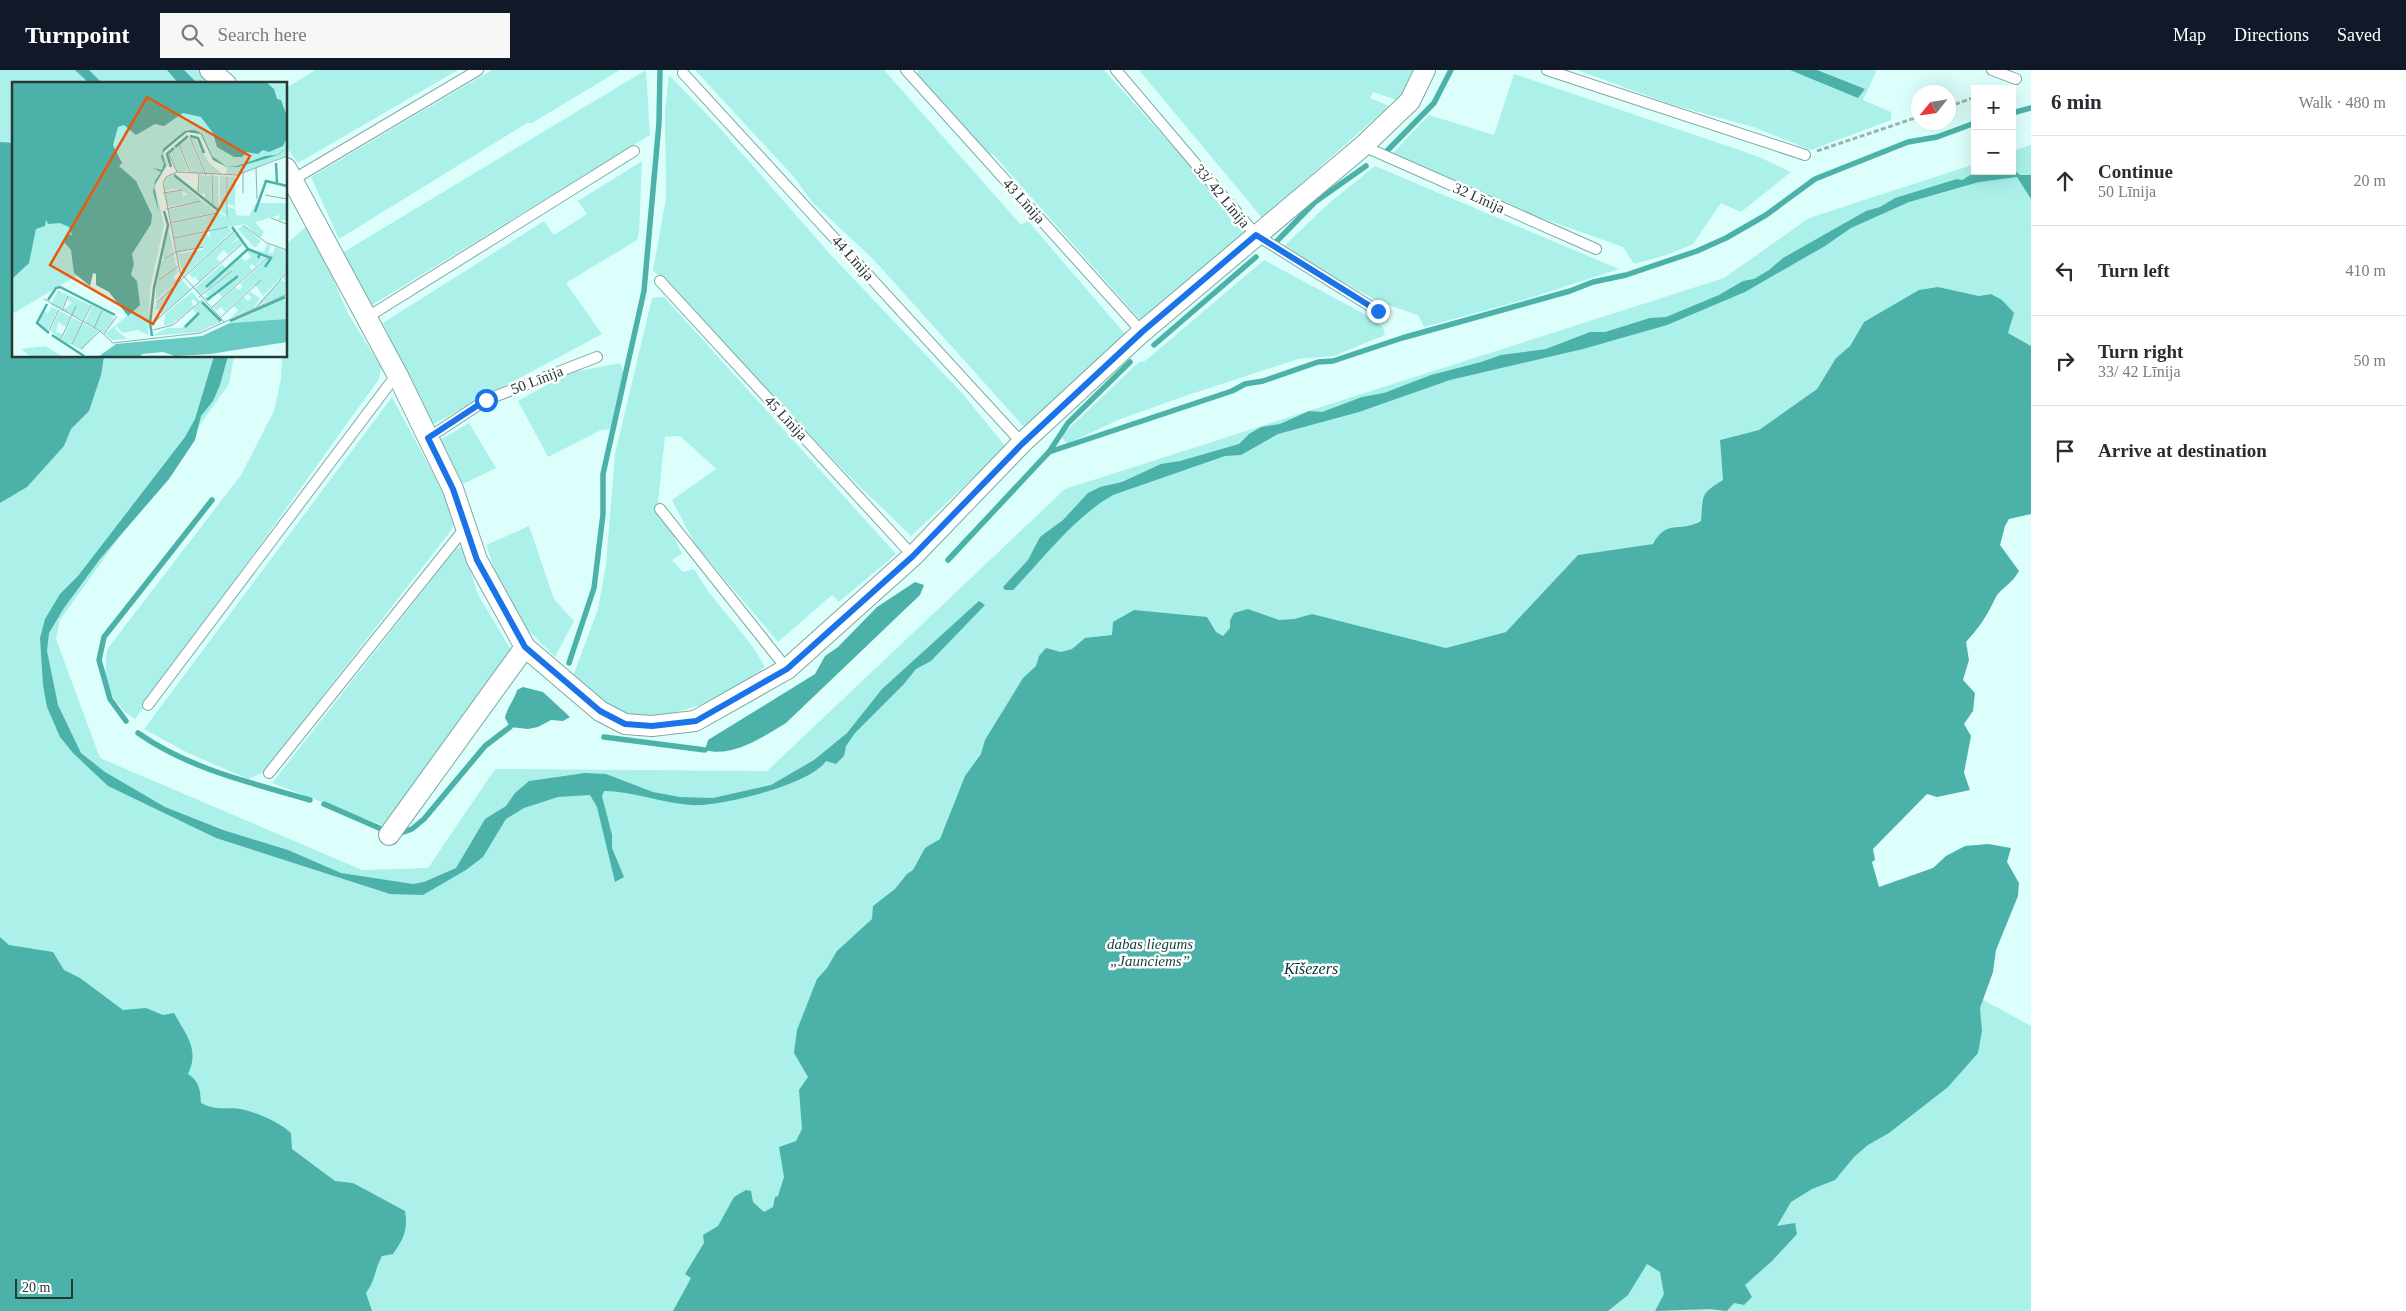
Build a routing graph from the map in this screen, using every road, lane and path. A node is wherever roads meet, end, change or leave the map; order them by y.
1 (210, 70) edge
2 (478, 70) edge
3 (906, 70) edge
4 (1116, 70) edge
5 (1425, 70) edge
6 (1547, 70) edge
7 (1992, 70) edge
8 (683, 73) dead end
9 (2016, 79) dead end
10 (224, 82) edge
11 (1971, 98) edge
12 (1956, 104) edge
13 (1911, 119) edge
14 (1363, 146) junction
15 (634, 151) dead end
16 (1804, 155) joint
17 (290, 174) edge
18 (1256, 235) junction
19 (1596, 249) dead end
20 (660, 281) dead end
21 (1378, 311) dead end
22 (366, 318) junction
23 (1142, 332) junction
24 (597, 357) dead end
25 (397, 374) junction
26 (428, 438) junction
27 (1022, 444) junction
28 (660, 509) dead end
29 (465, 528) junction
30 (913, 556) junction
31 (525, 647) junction
32 (787, 669) junction
33 (148, 705) dead end
34 (269, 773) dead end
35 (389, 836) dead end

1 - 10 street
2 - 17 lane
3 - 23 lane, 43 Līnija
4 - 18 lane, 33/ 42 Līnija
5 - 14 street
6 - 16 lane
7 - 9 lane
8 - 27 lane, 44 Līnija
11 - 12 path
13 - 16 path
14 - 18 street
14 - 19 lane, 32 Līnija
15 - 22 lane
17 - 22 street
18 - 21 lane, 33/ 42 Līnija
18 - 23 street
20 - 30 lane, 45 Līnija
22 - 25 street
23 - 27 street
24 - 26 lane, 50 Līnija
25 - 26 street
25 - 33 lane
26 - 29 street
27 - 30 street
28 - 32 lane
29 - 31 street
29 - 34 lane
30 - 32 street
31 - 32 street
31 - 35 street

